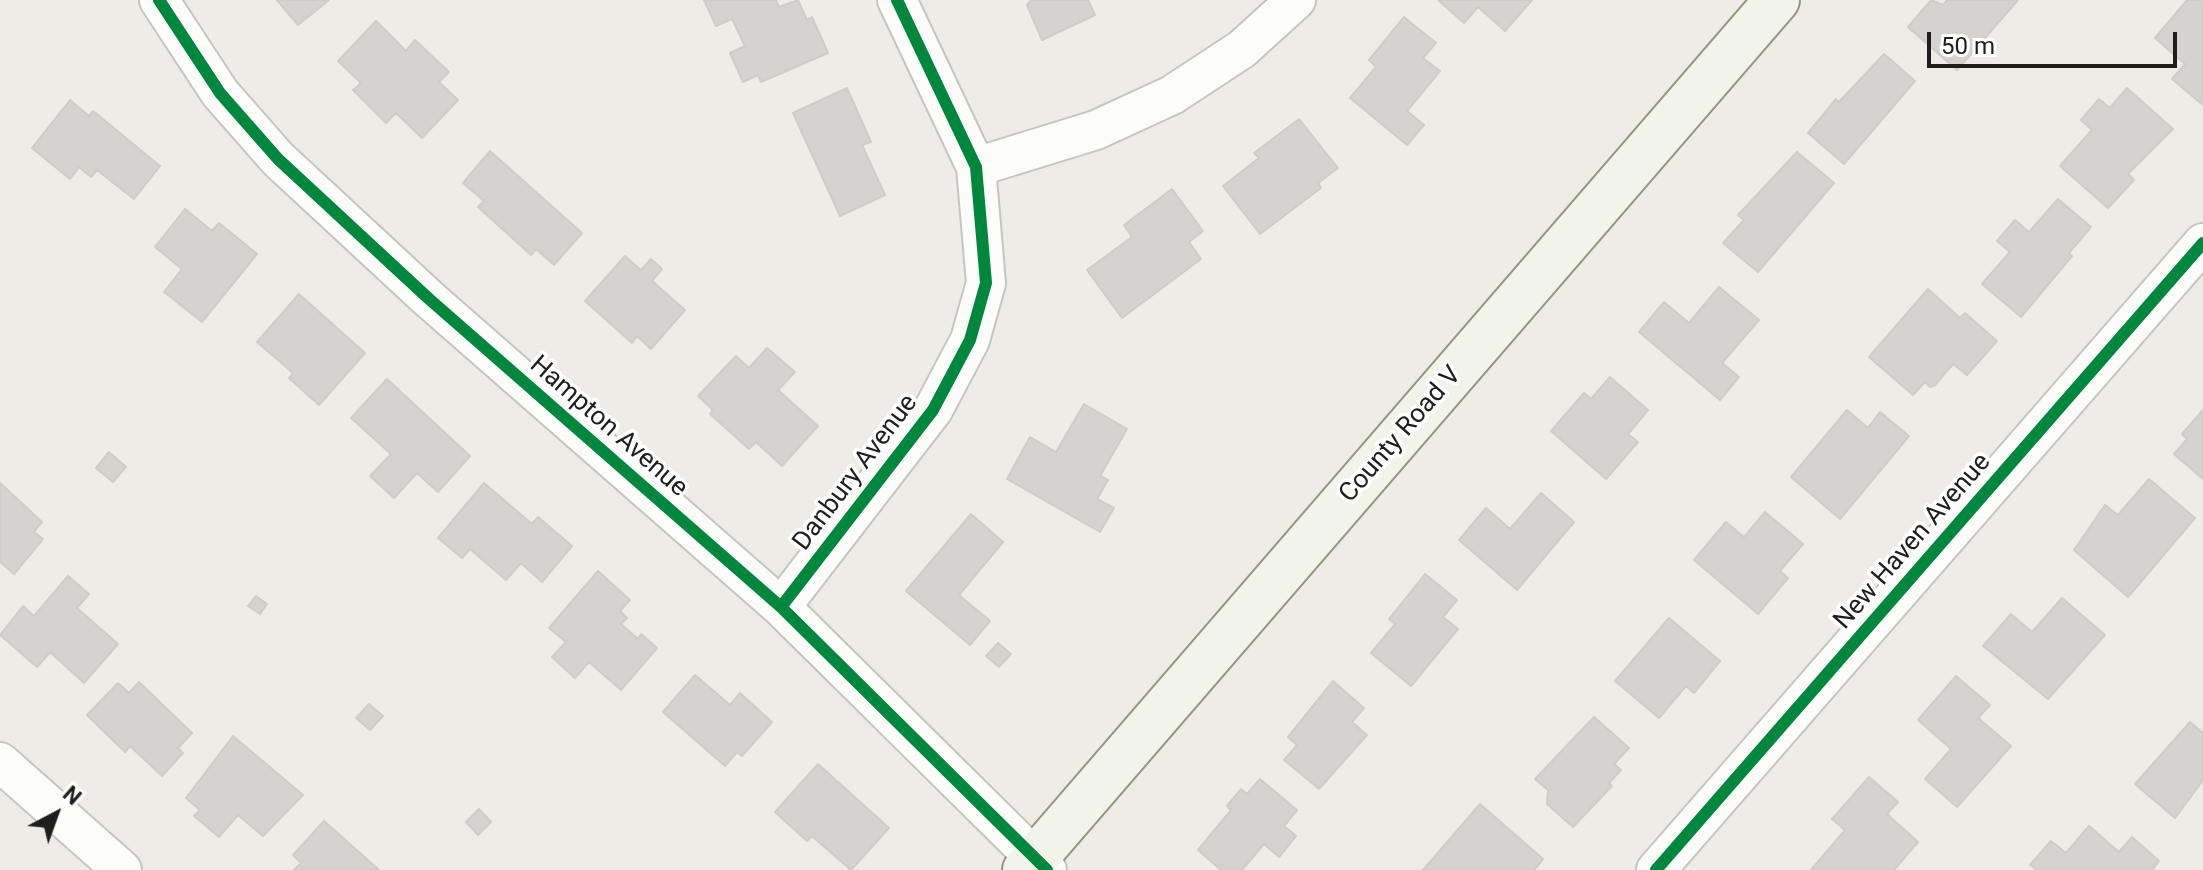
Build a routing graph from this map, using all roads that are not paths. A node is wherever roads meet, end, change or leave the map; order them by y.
1 (159, 0) edge
2 (897, 0) edge
3 (1296, 0) edge
4 (1777, 0) edge
5 (976, 167) junction
6 (2203, 243) edge
7 (781, 607) junction
8 (0, 762) edge
9 (1036, 866) edge
10 (122, 870) edge
11 (1656, 870) edge

1 - 7 street, Hampton Avenue
2 - 5 street, Danbury Avenue
3 - 5 street
4 - 9 main road, County Road V
5 - 7 street, Danbury Avenue
6 - 11 street, New Haven Avenue
7 - 9 street, Hampton Avenue
8 - 10 street

